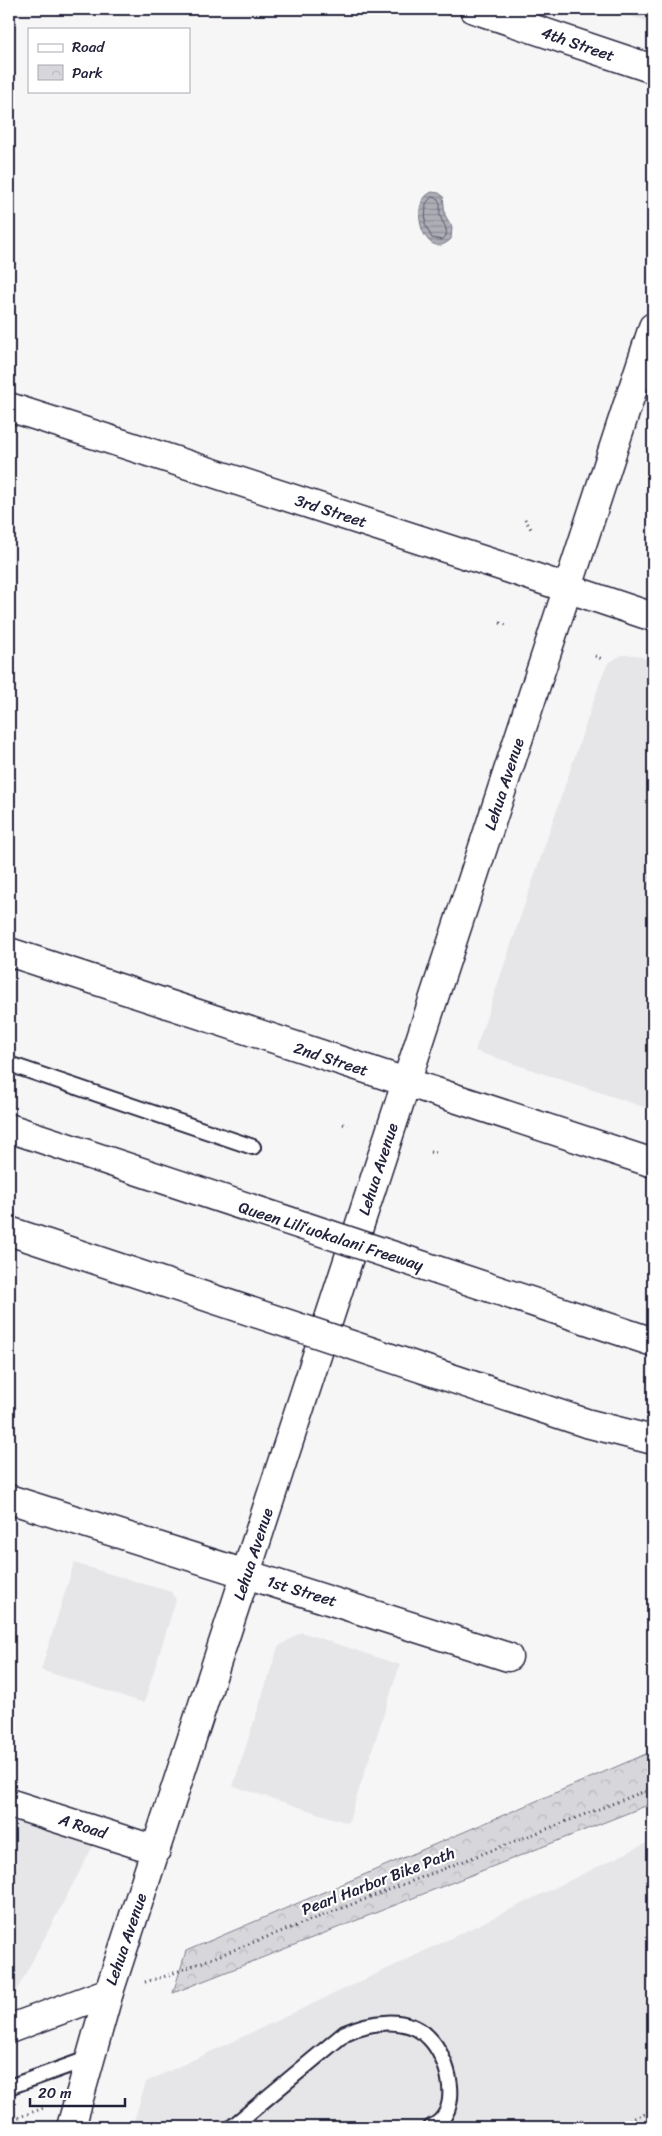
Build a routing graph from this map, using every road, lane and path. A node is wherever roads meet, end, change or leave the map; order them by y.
1 (485, 10) edge
2 (653, 69) edge
3 (653, 327) edge
4 (9, 407) edge
5 (525, 519) dead end
6 (531, 529) dead end
7 (569, 589) junction
8 (653, 618) edge
9 (500, 623) dead end
10 (509, 626) dead end
11 (595, 656) dead end
12 (602, 659) dead end
13 (9, 952) edge
14 (9, 1064) edge
15 (406, 1083) junction
16 (343, 1124) dead end
17 (348, 1126) dead end
18 (9, 1128) edge
19 (253, 1147) dead end
20 (430, 1152) dead end
21 (436, 1154) dead end
22 (653, 1164) edge
23 (9, 1231) edge
24 (653, 1342) edge
25 (653, 1440) edge
26 (9, 1499) edge
27 (246, 1574) junction
28 (508, 1657) dead end
29 (653, 1788) edge
30 (9, 1802) edge
31 (156, 1850) junction
32 (109, 1992) junction
33 (9, 2030) edge
34 (90, 2058) junction
35 (9, 2087) edge
36 (653, 2110) edge
37 (71, 2127) edge
38 (232, 2127) edge
39 (431, 2127) edge
40 (611, 2127) edge

1 - 2 main road, 4th Street
3 - 7 main road, Lehua Avenue
4 - 7 main road, 3rd Street
5 - 6 path
7 - 8 main road, 3rd Street
7 - 15 main road, Lehua Avenue
9 - 10 path
11 - 12 path
13 - 15 main road, 2nd Street
14 - 19 lane
15 - 22 main road, 2nd Street
15 - 27 main road, Lehua Avenue
16 - 17 path
18 - 24 main road, Queen Liliʻuokalani Freeway, bridge
20 - 21 path
23 - 25 main road, bridge
26 - 27 main road, 1st Street
27 - 28 main road, 1st Street
27 - 31 main road, Lehua Avenue
29 - 32 path, Pearl Harbor Bike Path
30 - 31 main road, A Road
31 - 32 main road, Lehua Avenue
32 - 33 main road
32 - 34 main road, Lehua Avenue
34 - 35 lane
34 - 37 main road, Lehua Avenue
36 - 40 path
38 - 39 lane

